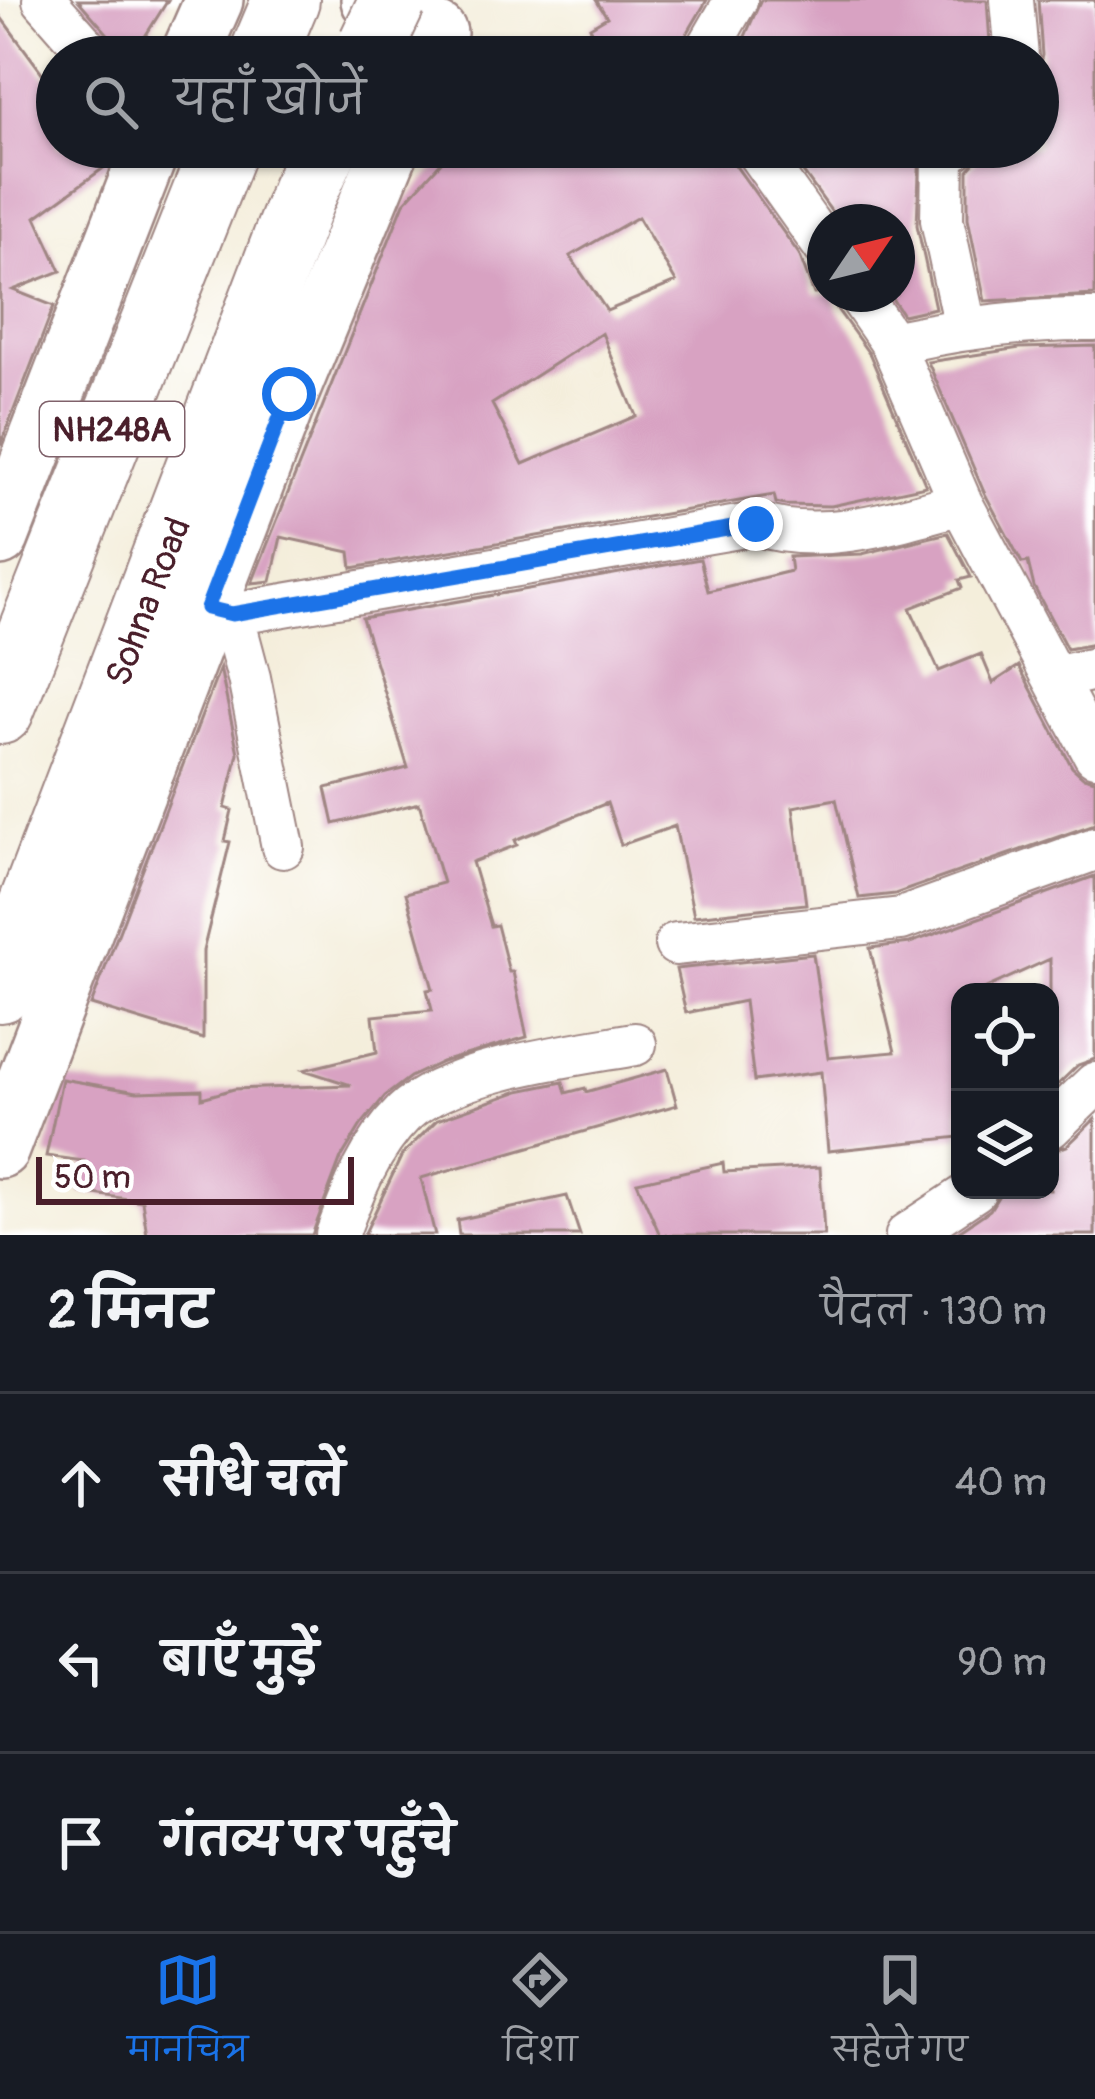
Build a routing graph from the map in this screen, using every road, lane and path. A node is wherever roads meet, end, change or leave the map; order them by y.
1 (44, 0) edge
2 (214, 0) edge
3 (736, 0) edge
4 (1012, 0) edge
5 (285, 1) edge
6 (76, 36) edge
7 (198, 36) edge
8 (271, 36) edge
9 (715, 36) edge
10 (1015, 36) edge
11 (143, 168) edge
12 (216, 168) edge
13 (316, 168) edge
14 (382, 168) edge
15 (769, 168) edge
16 (943, 168) edge
17 (807, 222) edge
18 (870, 312) edge
19 (1095, 320) edge
20 (965, 327) junction
21 (892, 343) junction
22 (961, 502) junction
23 (0, 537) edge
24 (220, 611) junction
25 (1095, 669) edge
26 (1054, 678) junction
27 (0, 711) edge
28 (1095, 755) edge
29 (283, 847) dead end
30 (1095, 849) edge
31 (676, 944) dead end
32 (0, 989) edge
33 (635, 1044) dead end
34 (1095, 1084) edge
35 (1059, 1118) edge
36 (0, 1149) edge
37 (962, 1199) edge
38 (337, 1235) edge
39 (908, 1235) edge

1 - 6 street
2 - 7 main road
3 - 9 street
4 - 10 street
5 - 8 highway
11 - 23 main road
12 - 27 highway, NH248A
13 - 32 highway, Sohna Road / NH248A
14 - 24 main road
15 - 17 street
16 - 20 street
18 - 21 street
19 - 20 street
20 - 21 street
21 - 22 street
22 - 24 street
22 - 26 street
24 - 29 street
24 - 36 main road
25 - 26 street
26 - 28 street
30 - 31 street
33 - 38 street
34 - 35 street
37 - 39 street

